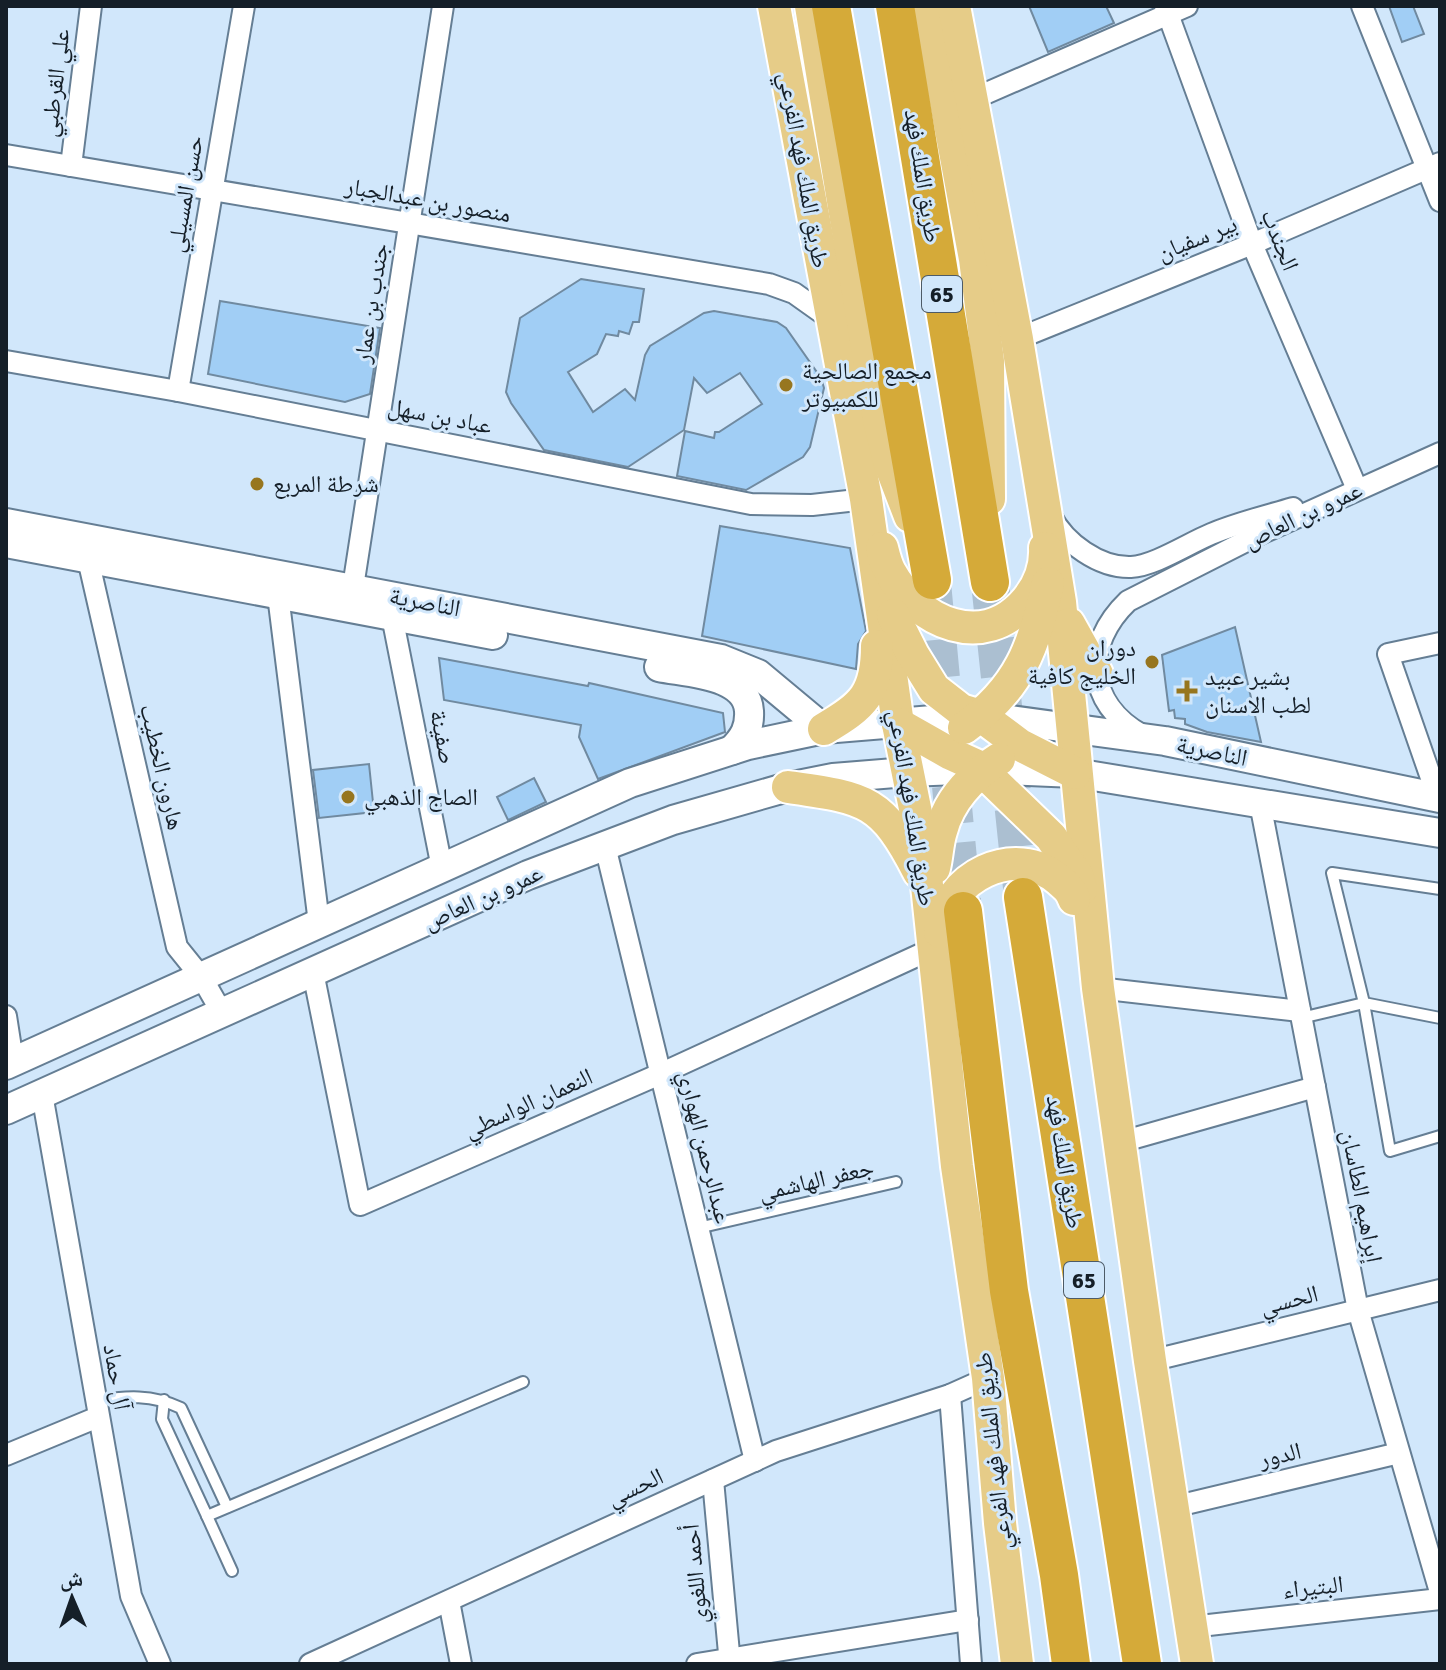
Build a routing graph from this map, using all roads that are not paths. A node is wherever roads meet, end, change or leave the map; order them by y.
1 (91, 6) edge
2 (244, 6) edge
3 (443, 6) edge
4 (811, 6) edge
5 (831, 6) edge
6 (895, 6) edge
7 (928, 6) edge
8 (954, 6) edge
9 (1362, 6) edge
10 (771, 7) edge
11 (1173, 9) edge
12 (973, 99) junction
13 (6, 155) edge
14 (71, 166) junction
15 (1434, 166) edge
16 (213, 189) junction
17 (1440, 201) edge
18 (410, 223) junction
19 (1252, 244) junction
20 (832, 320) junction
21 (1017, 339) junction
22 (6, 361) edge
23 (178, 391) junction
24 (378, 429) junction
25 (1440, 453) edge
26 (1356, 489) junction
27 (866, 499) junction
28 (1042, 502) junction
29 (6, 523) edge
30 (6, 543) edge
31 (88, 559) junction
32 (1052, 564) junction
33 (932, 580) joint
34 (990, 582) joint
35 (877, 583) junction
36 (278, 595) junction
37 (351, 598) junction
38 (1060, 602) junction
39 (392, 616) junction
40 (1440, 643) edge
41 (1097, 674) junction
42 (981, 716) junction
43 (898, 724) junction
44 (824, 729) junction
45 (1072, 729) junction
46 (1165, 741) junction
47 (1020, 745) junction
48 (938, 747) junction
49 (732, 750) junction
50 (984, 769) junction
51 (907, 772) junction
52 (1075, 773) junction
53 (788, 787) junction
54 (1439, 798) edge
55 (1260, 803) junction
56 (1440, 833) edge
57 (605, 846) junction
58 (442, 868) junction
59 (928, 889) junction
60 (1440, 889) edge
61 (1023, 897) tunnel mouth
62 (963, 911) tunnel mouth
63 (319, 923) junction
64 (934, 964) junction
65 (1096, 967) junction
66 (313, 972) junction
67 (202, 978) junction
68 (1364, 1003) junction
69 (222, 1013) junction
70 (1301, 1015) junction
71 (6, 1016) edge
72 (1440, 1018) edge
73 (10, 1063) edge
74 (660, 1074) junction
75 (1315, 1087) junction
76 (42, 1094) junction
77 (6, 1110) edge
78 (1440, 1136) edge
79 (1121, 1142) junction
80 (896, 1182) dead end
81 (698, 1228) junction
82 (1440, 1290) edge
83 (1009, 1291) junction
84 (1358, 1310) junction
85 (1150, 1361) junction
86 (988, 1378) junction
87 (523, 1382) dead end
88 (950, 1395) junction
89 (164, 1400) junction
90 (96, 1409) junction
91 (1399, 1453) junction
92 (6, 1455) edge
93 (755, 1461) junction
94 (713, 1480) junction
95 (227, 1507) junction
96 (1173, 1507) junction
97 (1120, 1511) junction
98 (207, 1516) junction
99 (1435, 1555) edge
100 (232, 1571) dead end
101 (1440, 1592) edge
102 (1440, 1599) edge
103 (449, 1601) junction
104 (968, 1620) junction
105 (1191, 1627) junction
106 (729, 1662) edge
107 (316, 1663) edge
108 (160, 1664) edge
109 (461, 1664) edge
110 (697, 1664) edge
111 (971, 1664) edge
112 (1017, 1664) edge
113 (1039, 1664) edge
114 (1071, 1664) edge
115 (1142, 1664) edge
116 (1163, 1664) edge
117 (1197, 1664) edge

1 - 14 street, علي القرطبي
2 - 16 street, حسن المسيلي
3 - 18 street, جندب بن عمار
4 - 33 main road
5 - 33 highway
6 - 34 highway, طريق الملك فهد / 65
7 - 34 main road
8 - 12 main road
9 - 15 street
10 - 20 main road, طريق الملك فهد الفرعي
11 - 12 street
11 - 19 street, الجندب
12 - 21 main road
13 - 14 street, منصور بن عبدالجبار
14 - 16 street, منصور بن عبدالجبار
15 - 17 street
15 - 19 street, بير سفيان
16 - 18 street, منصور بن عبدالجبار
16 - 23 street, حسن المسيلي
18 - 20 street, منصور بن عبدالجبار
18 - 24 street, جندب بن عمار
19 - 21 street, بير سفيان
19 - 26 street, الجندب
20 - 27 main road, طريق الملك فهد الفرعي
21 - 28 main road
22 - 23 street, عباد بن سهل
23 - 24 street, عباد بن سهل
24 - 27 street, عباد بن سهل
24 - 37 street, جندب بن عمار
25 - 26 street, عمرو بن العاص
26 - 28 street
26 - 41 street, عمرو بن العاص
27 - 28 main road
27 - 35 main road, طريق الملك فهد الفرعي
28 - 32 main road
29 - 37 main road, الناصرية
30 - 31 main road, الناصرية
31 - 36 main road, الناصرية
31 - 67 street, هارون الخطيب
32 - 38 main road
32 - 42 main road
35 - 42 main road
35 - 43 main road, طريق الملك فهد الفرعي
35 - 44 main road
36 - 37 main road, الناصرية
36 - 63 street
37 - 39 main road, الناصرية
37 - 44 main road, الناصرية
38 - 41 main road
38 - 45 main road
39 - 49 main road, الناصرية
39 - 58 street, صفينة
40 - 54 street
41 - 46 street
42 - 43 main road, عمرو بن العاص
42 - 45 main road, الناصرية
42 - 47 main road
42 - 48 main road
43 - 44 main road, عمرو بن العاص
43 - 48 main road
43 - 51 main road, طريق الملك فهد الفرعي
44 - 49 main road, عمرو بن العاص
45 - 46 main road, الناصرية
45 - 47 main road
45 - 52 main road
46 - 54 main road, الناصرية
47 - 50 main road
47 - 52 main road
48 - 50 main road
48 - 51 main road
49 - 58 main road, عمرو بن العاص
50 - 51 main road, عمرو بن العاص
50 - 52 main road, الناصرية
50 - 59 main road
50 - 65 main road
51 - 53 main road, عمرو بن العاص
51 - 59 main road, طريق الملك فهد الفرعي
52 - 55 main road, الناصرية
52 - 65 main road
53 - 57 main road, عمرو بن العاص
53 - 59 main road
55 - 56 main road, الناصرية
55 - 70 street, إبراهيم الطاسان
57 - 66 main road, عمرو بن العاص
57 - 74 street, عبدالرحمن الهواري
58 - 63 main road, عمرو بن العاص
59 - 64 main road, طريق الملك فهد الفرعي
60 - 68 lane
61 - 97 highway, طريق الملك فهد / 65
62 - 83 highway
63 - 67 main road, عمرو بن العاص
64 - 65 main road
64 - 74 street, النعمان الواسطي
64 - 86 main road, طريق الملك فهد الفرعي
65 - 70 street
65 - 79 main road
66 - 69 main road, عمرو بن العاص
66 - 74 street, النعمان الواسطي
67 - 69 street, هارون الخطيب
67 - 73 main road, عمرو بن العاص
68 - 70 lane
68 - 72 lane
68 - 78 lane
69 - 76 main road, عمرو بن العاص
70 - 75 street, إبراهيم الطاسان
71 - 73 street
74 - 81 street, عبدالرحمن الهواري
75 - 79 street
75 - 84 street, إبراهيم الطاسان
76 - 77 main road, عمرو بن العاص
76 - 90 street, آل حماد
79 - 85 main road
80 - 81 lane, جعفر الهاشمي
81 - 93 street, عبدالرحمن الهواري
82 - 84 street, الحسي
83 - 113 main road
83 - 114 highway
84 - 85 street, الحسي
84 - 91 street, إبراهيم الطاسان
85 - 96 main road
86 - 88 street, الحسي
86 - 112 main road, طريق الملك فهد الفرعي
87 - 95 lane
88 - 93 street, الحسي
88 - 104 street
89 - 90 lane
89 - 95 lane
89 - 98 lane
90 - 92 street
90 - 108 street, آل حماد
91 - 96 street, الدور
91 - 99 street, إبراهيم الطاسان
93 - 94 street, الحسي
94 - 103 street, الحسي
94 - 106 street, أحمد اللغوي
95 - 98 lane
96 - 105 main road
97 - 115 highway, طريق الملك فهد / 65
97 - 116 highway
98 - 100 lane
99 - 101 street, إبراهيم الطاسان
102 - 105 street, البتيراء
103 - 107 street, الحسي
103 - 109 street
104 - 106 street
104 - 111 street
105 - 117 main road
106 - 110 street

